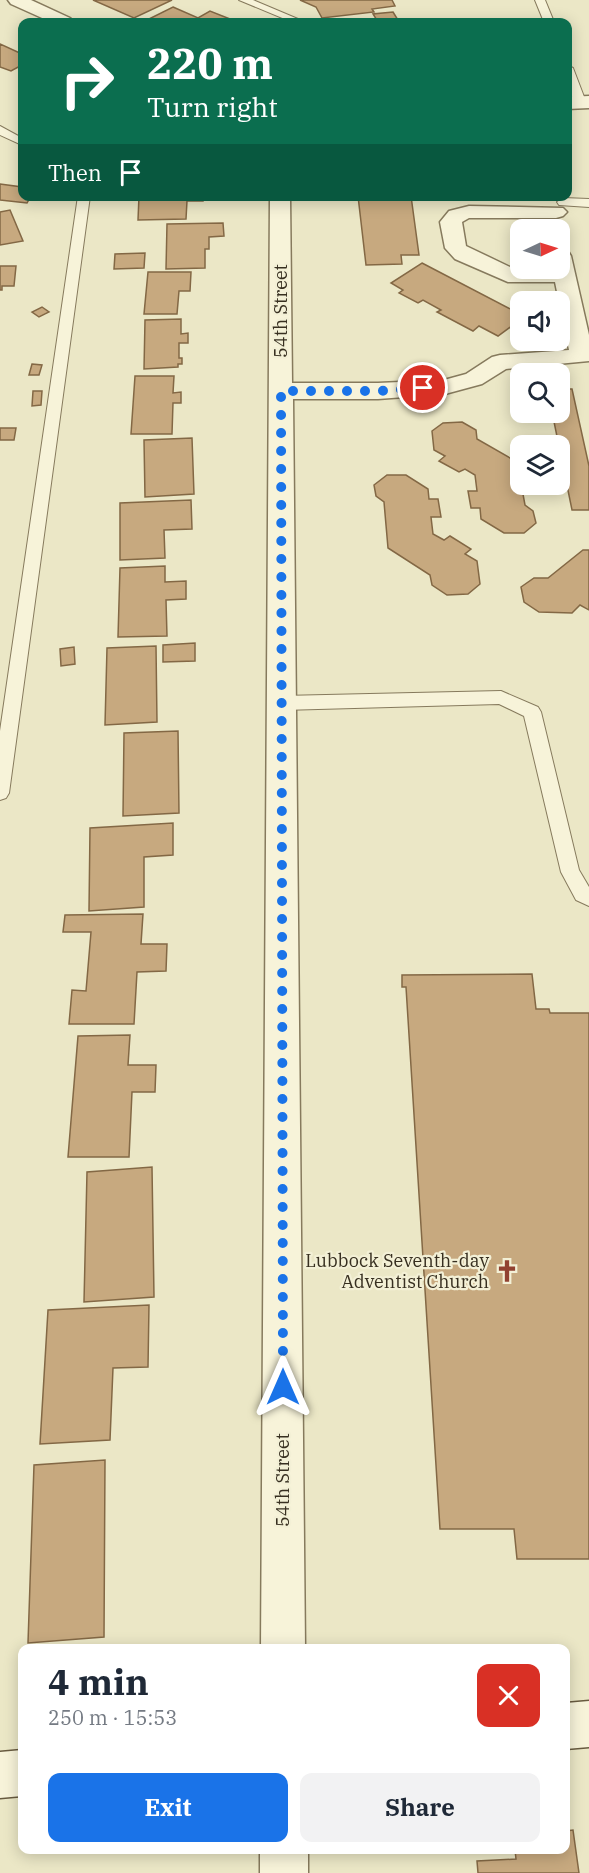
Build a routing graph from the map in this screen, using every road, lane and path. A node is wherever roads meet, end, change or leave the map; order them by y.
1 (17, 0) edge
2 (244, 0) edge
3 (540, 0) edge
4 (55, 18) edge
5 (290, 18) edge
6 (547, 18) edge
7 (572, 82) edge
8 (579, 102) edge
9 (0, 130) edge
10 (18, 140) edge
11 (83, 201) edge
12 (280, 201) edge
13 (589, 203) edge
14 (559, 210) edge
15 (510, 275) edge
16 (566, 279) edge
17 (586, 356) edge
18 (281, 391) junction
19 (282, 703) junction
20 (0, 793) edge
21 (589, 898) edge
22 (283, 1644) edge
23 (589, 1724) edge
24 (570, 1726) edge
25 (18, 1773) edge
26 (0, 1775) edge
27 (284, 1854) edge
28 (284, 1873) edge

1 - 4 street
2 - 5 lane
3 - 6 lane
7 - 8 lane
9 - 10 lane
11 - 20 lane
12 - 18 street, 54th Street
13 - 14 lane
14 - 15 street
16 - 17 street
17 - 18 street
18 - 19 street, 54th Street
19 - 21 lane
19 - 22 street, 54th Street
23 - 24 street
25 - 26 street
27 - 28 street

